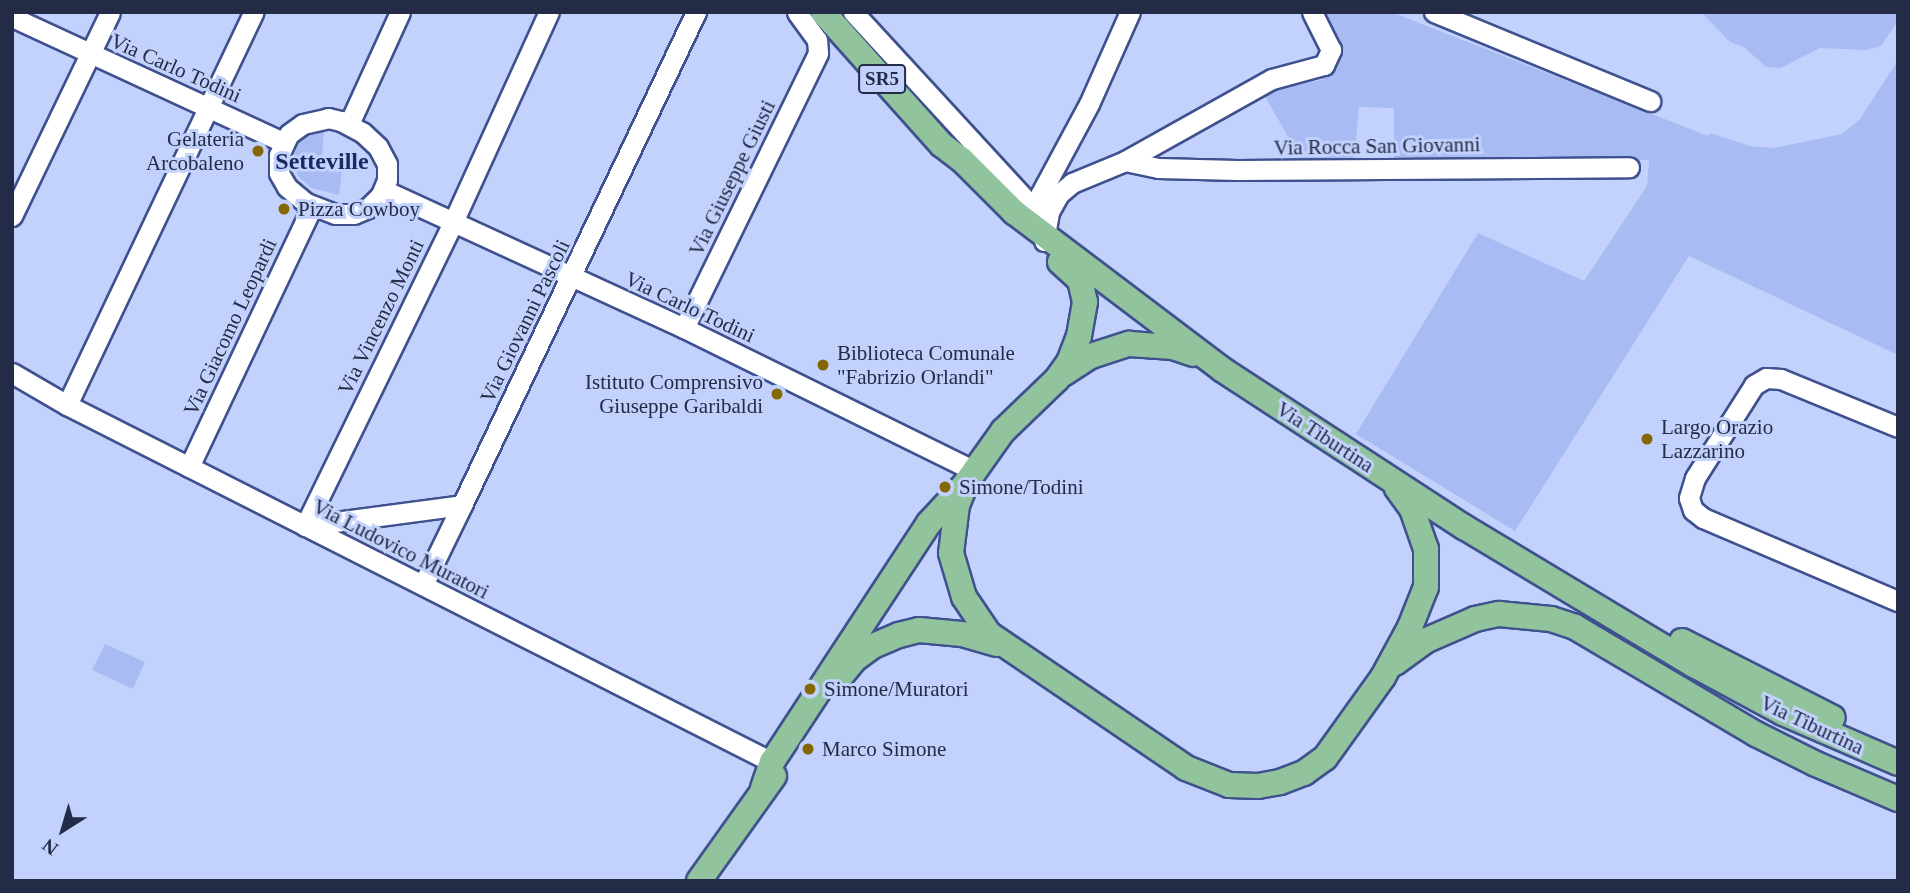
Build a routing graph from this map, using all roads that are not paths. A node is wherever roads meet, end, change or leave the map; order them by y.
1 (110, 12) edge
2 (254, 12) edge
3 (400, 12) edge
4 (549, 12) edge
5 (696, 12) edge
6 (797, 12) edge
7 (822, 12) edge
8 (853, 12) edge
9 (1130, 12) edge
10 (1312, 12) edge
11 (1433, 12) edge
12 (12, 17) edge
13 (91, 54) junction
14 (1650, 101) dead end
15 (209, 108) junction
16 (349, 124) junction
17 (283, 142) junction
18 (942, 145) junction
19 (1125, 161) junction
20 (1629, 167) dead end
21 (384, 190) junction
22 (312, 207) junction
23 (12, 216) edge
24 (454, 220) junction
25 (1039, 227) junction
26 (571, 276) junction
27 (684, 328) junction
28 (1223, 370) junction
29 (12, 373) edge
30 (1056, 379) junction
31 (67, 405) junction
32 (1898, 427) edge
33 (189, 467) junction
34 (970, 477) junction
35 (1387, 477) junction
36 (462, 505) junction
37 (304, 526) junction
38 (424, 585) junction
39 (1898, 601) edge
40 (1603, 611) junction
41 (1007, 649) junction
42 (1383, 677) junction
43 (1898, 747) edge
44 (772, 762) junction
45 (1898, 764) edge
46 (763, 788) junction
47 (1898, 799) edge
48 (699, 881) edge

1 - 13 street
2 - 15 street
3 - 16 street
4 - 24 street, Via Vincenzo Monti
5 - 26 street, Via Giovanni Pascoli
6 - 27 street, Via Giuseppe Giusti
7 - 18 main road, Via Tiburtina / SR5
8 - 25 street
9 - 25 street
10 - 19 street
11 - 14 street
12 - 13 street, Via Carlo Todini
13 - 15 street, Via Carlo Todini
13 - 23 street
15 - 17 street, Via Carlo Todini
15 - 31 street
16 - 17 street
16 - 21 street
17 - 22 street
18 - 25 main road, Via Tiburtina
18 - 30 main road
19 - 20 street, Via Rocca San Giovanni
19 - 25 street
21 - 22 street
21 - 24 street, Via Carlo Todini
22 - 33 street, Via Giacomo Leopardi
24 - 26 street, Via Carlo Todini
24 - 37 street, Via Vincenzo Monti
25 - 28 main road, Via Tiburtina
26 - 27 street, Via Carlo Todini
26 - 36 street, Via Giovanni Pascoli
27 - 34 street, Via Carlo Todini
28 - 30 main road
28 - 35 main road, Via Tiburtina
29 - 31 street, Via Ludovico Muratori
30 - 34 main road
31 - 33 street, Via Ludovico Muratori
32 - 39 street
33 - 37 street, Via Ludovico Muratori
34 - 41 main road
34 - 44 main road
35 - 40 main road, Via Tiburtina
35 - 42 main road
36 - 37 street
36 - 38 street, Via Giovanni Pascoli
37 - 38 street, Via Ludovico Muratori
38 - 44 street, Via Ludovico Muratori
40 - 43 main road
40 - 45 main road, Via Tiburtina
41 - 42 main road
41 - 46 main road
42 - 47 main road, Via Tiburtina
44 - 46 main road
46 - 48 main road

